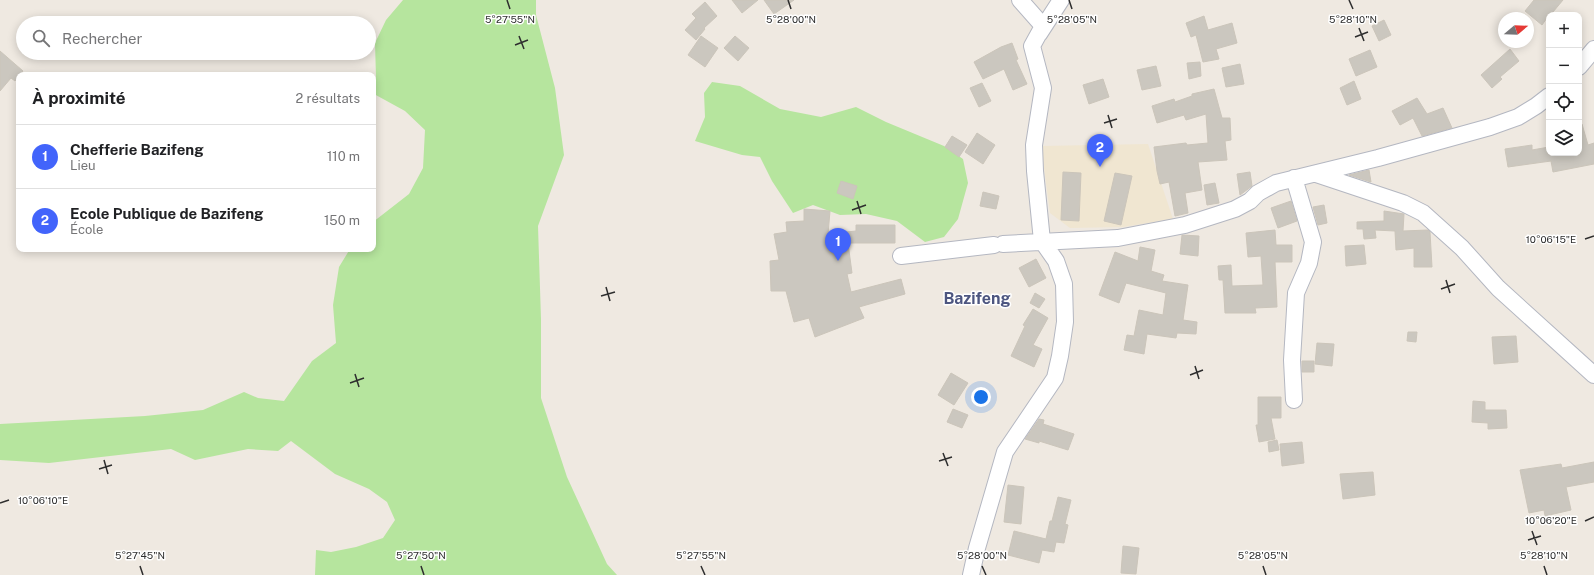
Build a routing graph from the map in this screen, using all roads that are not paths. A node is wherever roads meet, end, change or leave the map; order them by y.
1 (1020, 0) edge
2 (1061, 0) edge
3 (1032, 46) junction
4 (1594, 49) edge
5 (1582, 63) edge
6 (1546, 98) edge
7 (1316, 174) junction
8 (1294, 178) junction
9 (1042, 241) junction
10 (901, 256) dead end
11 (1594, 374) edge
12 (1294, 400) dead end
13 (971, 575) edge

1 - 3 street
2 - 3 street
3 - 9 street
4 - 5 street
6 - 7 street
7 - 8 street
7 - 11 street
8 - 9 street
8 - 12 street
9 - 10 street
9 - 13 street

